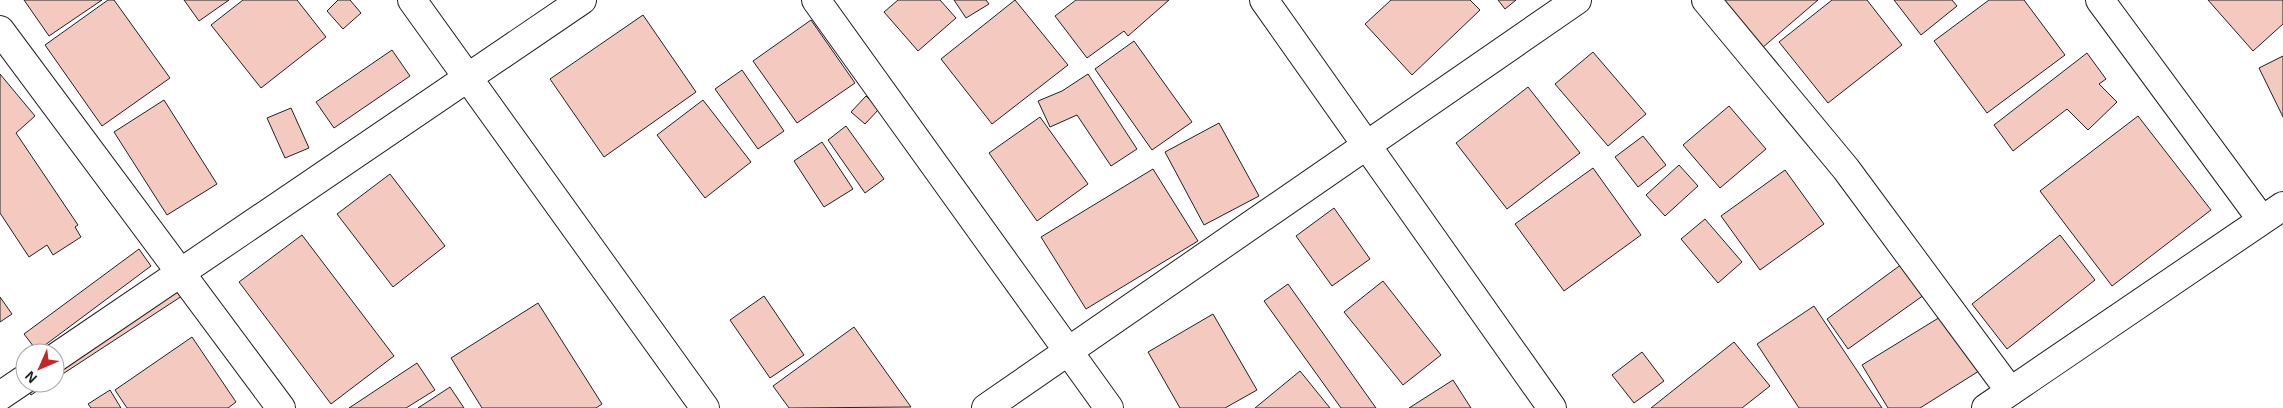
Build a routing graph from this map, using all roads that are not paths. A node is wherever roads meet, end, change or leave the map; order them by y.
1 (412, 0) edge
2 (582, 0) edge
3 (816, 0) edge
4 (1264, 0) edge
5 (1577, 0) edge
6 (1706, 0) edge
7 (2100, 0) edge
8 (0, 30) edge
9 (470, 78) junction
10 (1366, 145) junction
11 (2272, 213) edge
12 (180, 271) junction
13 (65, 351) edge
14 (1068, 351) junction
15 (15, 386) edge
16 (2010, 391) junction
17 (0, 396) edge
18 (281, 408) edge
19 (705, 408) edge
20 (986, 408) edge
21 (1109, 408) edge
22 (1552, 408) edge
23 (1986, 408) edge

1 - 9 street
2 - 9 street
3 - 14 street
4 - 10 street
5 - 10 street
6 - 16 street
7 - 11 street
8 - 12 street
9 - 12 street
9 - 19 street
10 - 14 street
10 - 22 street
11 - 16 street
12 - 13 street
12 - 18 street
14 - 20 street
14 - 21 street
15 - 17 street
16 - 23 street

